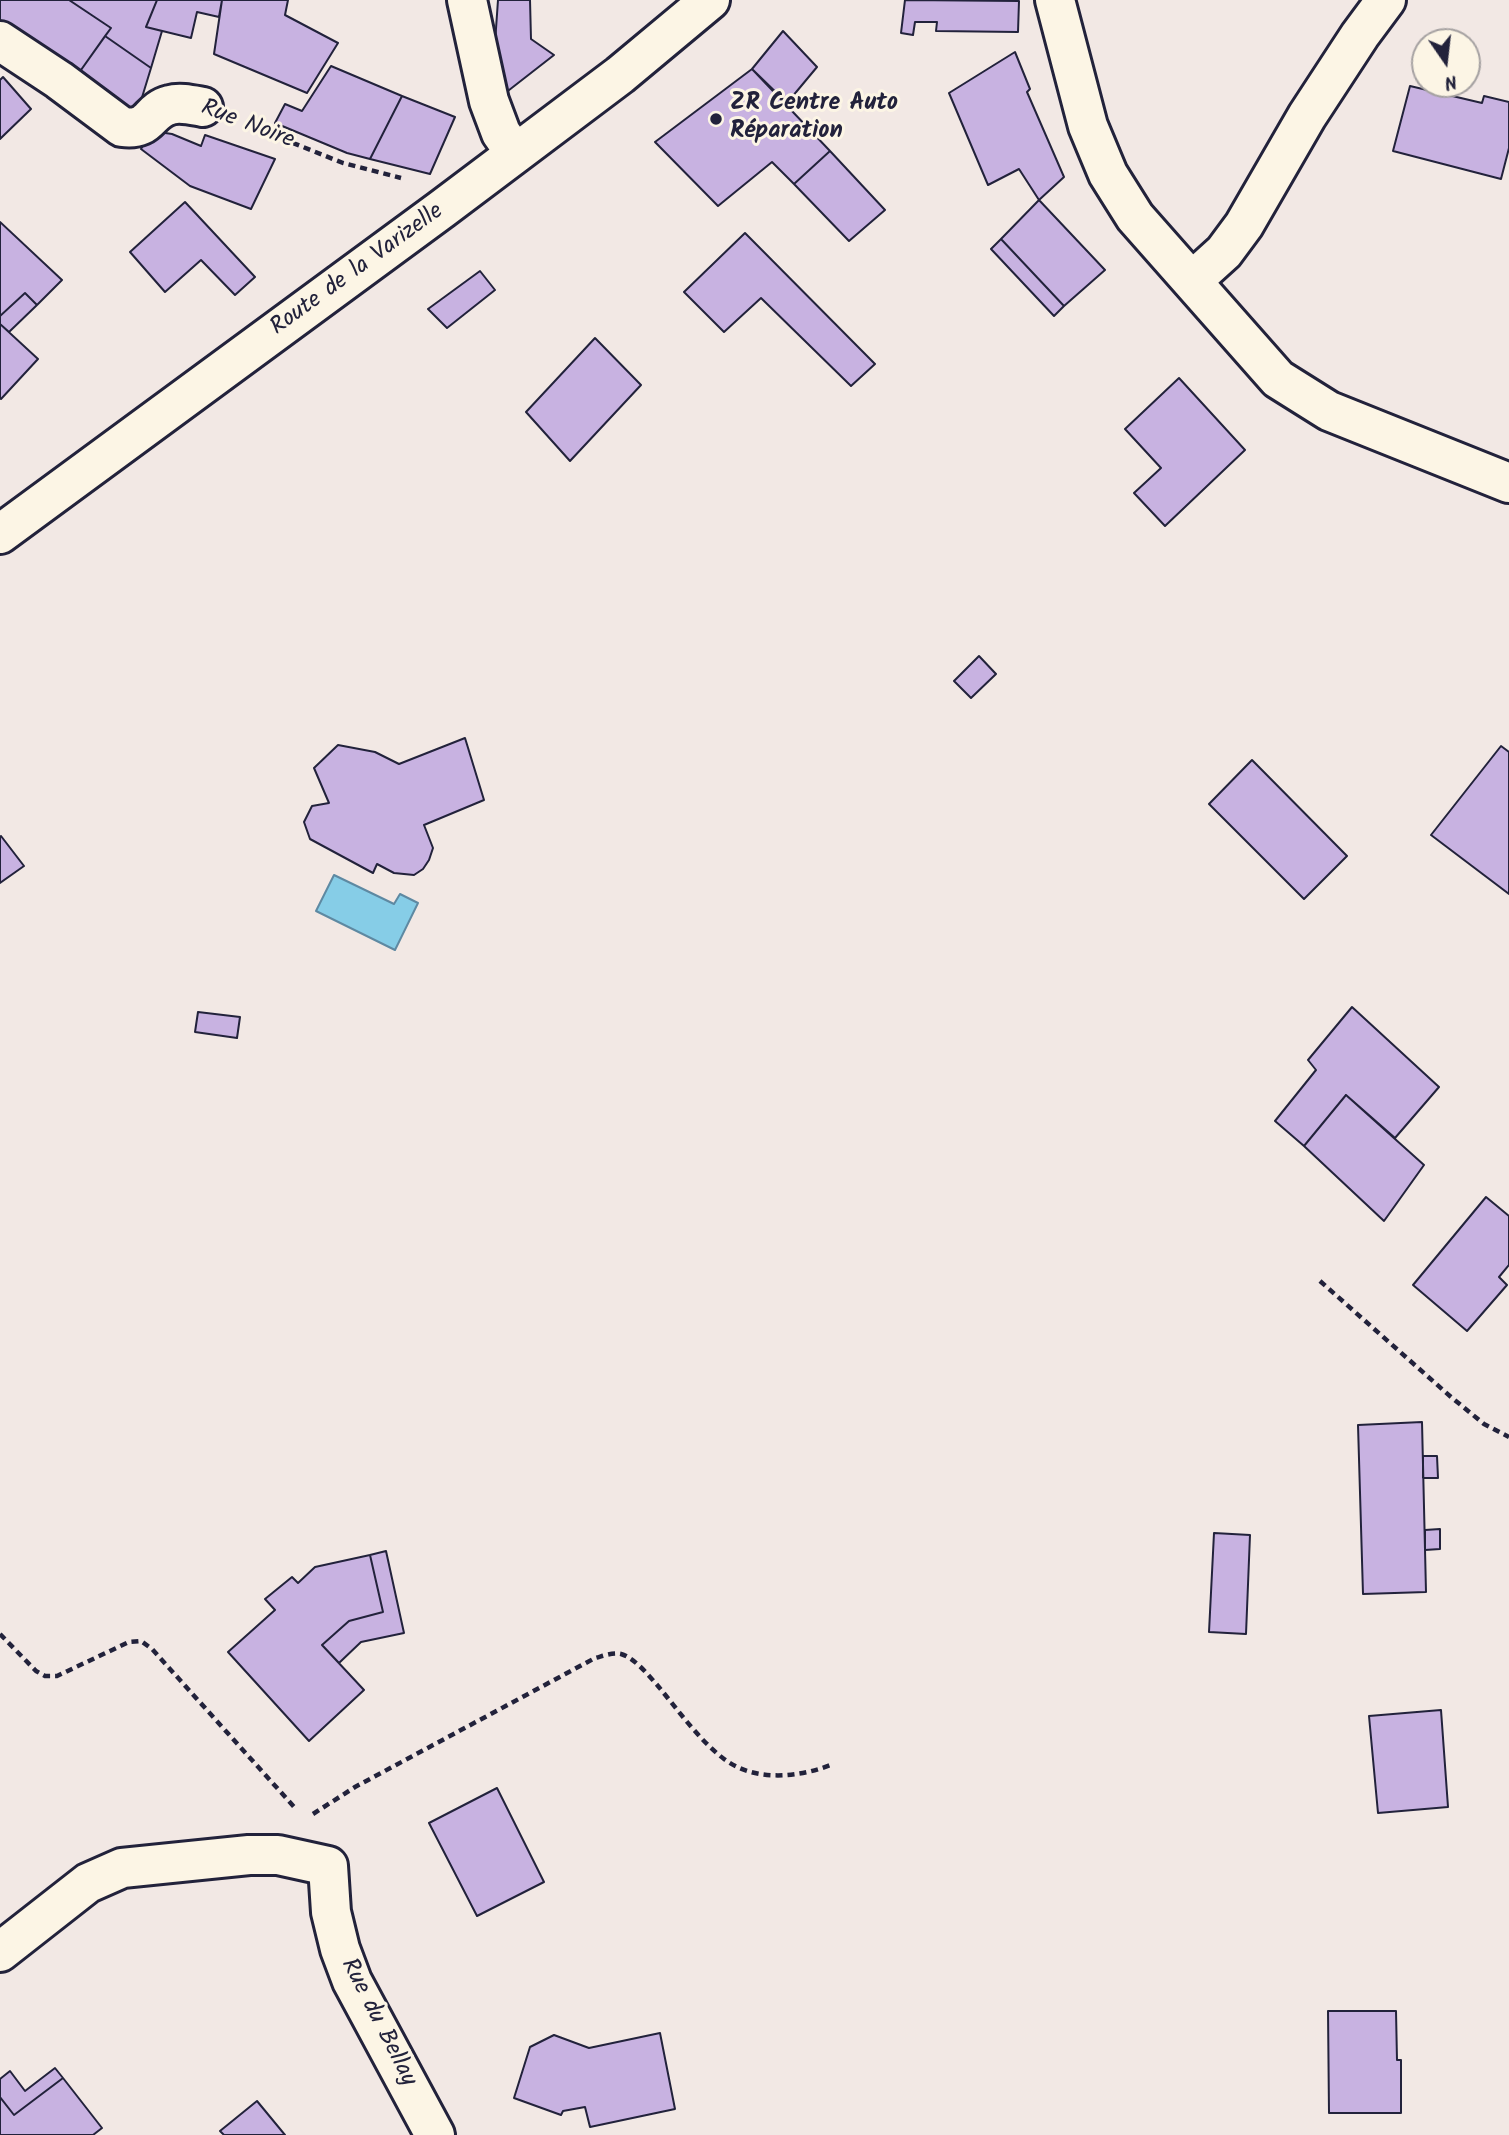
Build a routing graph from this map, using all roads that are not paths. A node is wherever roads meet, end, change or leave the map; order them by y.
1 (467, 0) edge
2 (710, 0) edge
3 (1055, 0) edge
4 (1386, 0) edge
5 (0, 41) edge
6 (203, 107) road end
7 (515, 153) junction
8 (1192, 281) junction
9 (1509, 483) edge
10 (0, 534) edge
11 (0, 1952) edge
12 (435, 2135) edge

1 - 7 street
2 - 7 street, Route de la Varizelle
3 - 8 street
4 - 8 street
5 - 6 street, Rue Noire
7 - 10 street, Route de la Varizelle
8 - 9 street
11 - 12 street, Rue du Bellay

